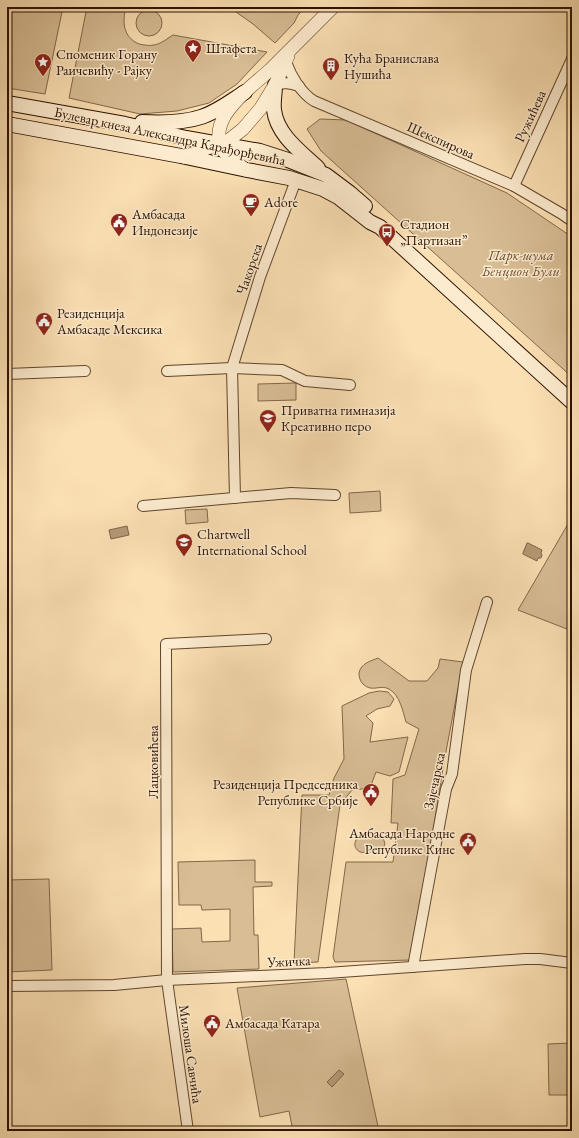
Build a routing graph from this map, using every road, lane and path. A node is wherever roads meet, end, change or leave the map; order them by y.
1 (333, 7) edge
2 (288, 56) junction
3 (572, 59) edge
4 (275, 85) junction
5 (299, 86) junction
6 (245, 92) junction
7 (7, 103) edge
8 (7, 124) edge
9 (125, 124) junction
10 (220, 144) junction
11 (184, 157) junction
12 (247, 170) junction
13 (326, 176) junction
14 (296, 180) junction
15 (514, 186) junction
16 (572, 221) edge
17 (380, 227) junction
18 (232, 368) junction
19 (85, 370) dead end
20 (167, 371) dead end
21 (7, 374) edge
22 (350, 385) dead end
23 (572, 402) edge
24 (336, 495) dead end
25 (234, 498) junction
26 (143, 506) dead end
27 (487, 602) dead end
28 (266, 638) dead end
29 (572, 963) edge
30 (413, 967) junction
31 (167, 980) junction
32 (7, 986) edge
33 (188, 1131) edge

1 - 2 street
2 - 4 street
2 - 5 street, Шекспирова
2 - 6 street
3 - 15 street, Ружићева
4 - 5 street
4 - 10 street
4 - 13 main road
5 - 15 street, Шекспирова
6 - 9 main road
6 - 10 street
7 - 9 main road, Булевар кнеза Александра Карађорђевића
8 - 11 main road, Булевар кнеза Александра Карађорђевића
9 - 10 main road, Булевар кнеза Александра Карађорђевића
10 - 11 street
10 - 12 street
10 - 13 main road, Булевар кнеза Александра Карађорђевића
11 - 12 main road, Булевар кнеза Александра Карађорђевића
12 - 14 main road, Булевар кнеза Александра Карађорђевића
13 - 17 main road, Булевар кнеза Александра Карађорђевића
14 - 17 main road, Булевар кнеза Александра Карађорђевића
14 - 18 street, Чакорска
15 - 16 street, Шекспирова
17 - 23 main road, Булевар кнеза Александра Карађорђевића
18 - 20 street
18 - 22 street
18 - 25 street, Чакорска
19 - 21 street
24 - 25 street
25 - 26 street
27 - 30 street, Зајечарска
28 - 31 street, Лацковићева
29 - 30 street, Ужичка
30 - 31 street, Ужичка
31 - 32 street, Ужичка
31 - 33 street, Милоша Савчића

